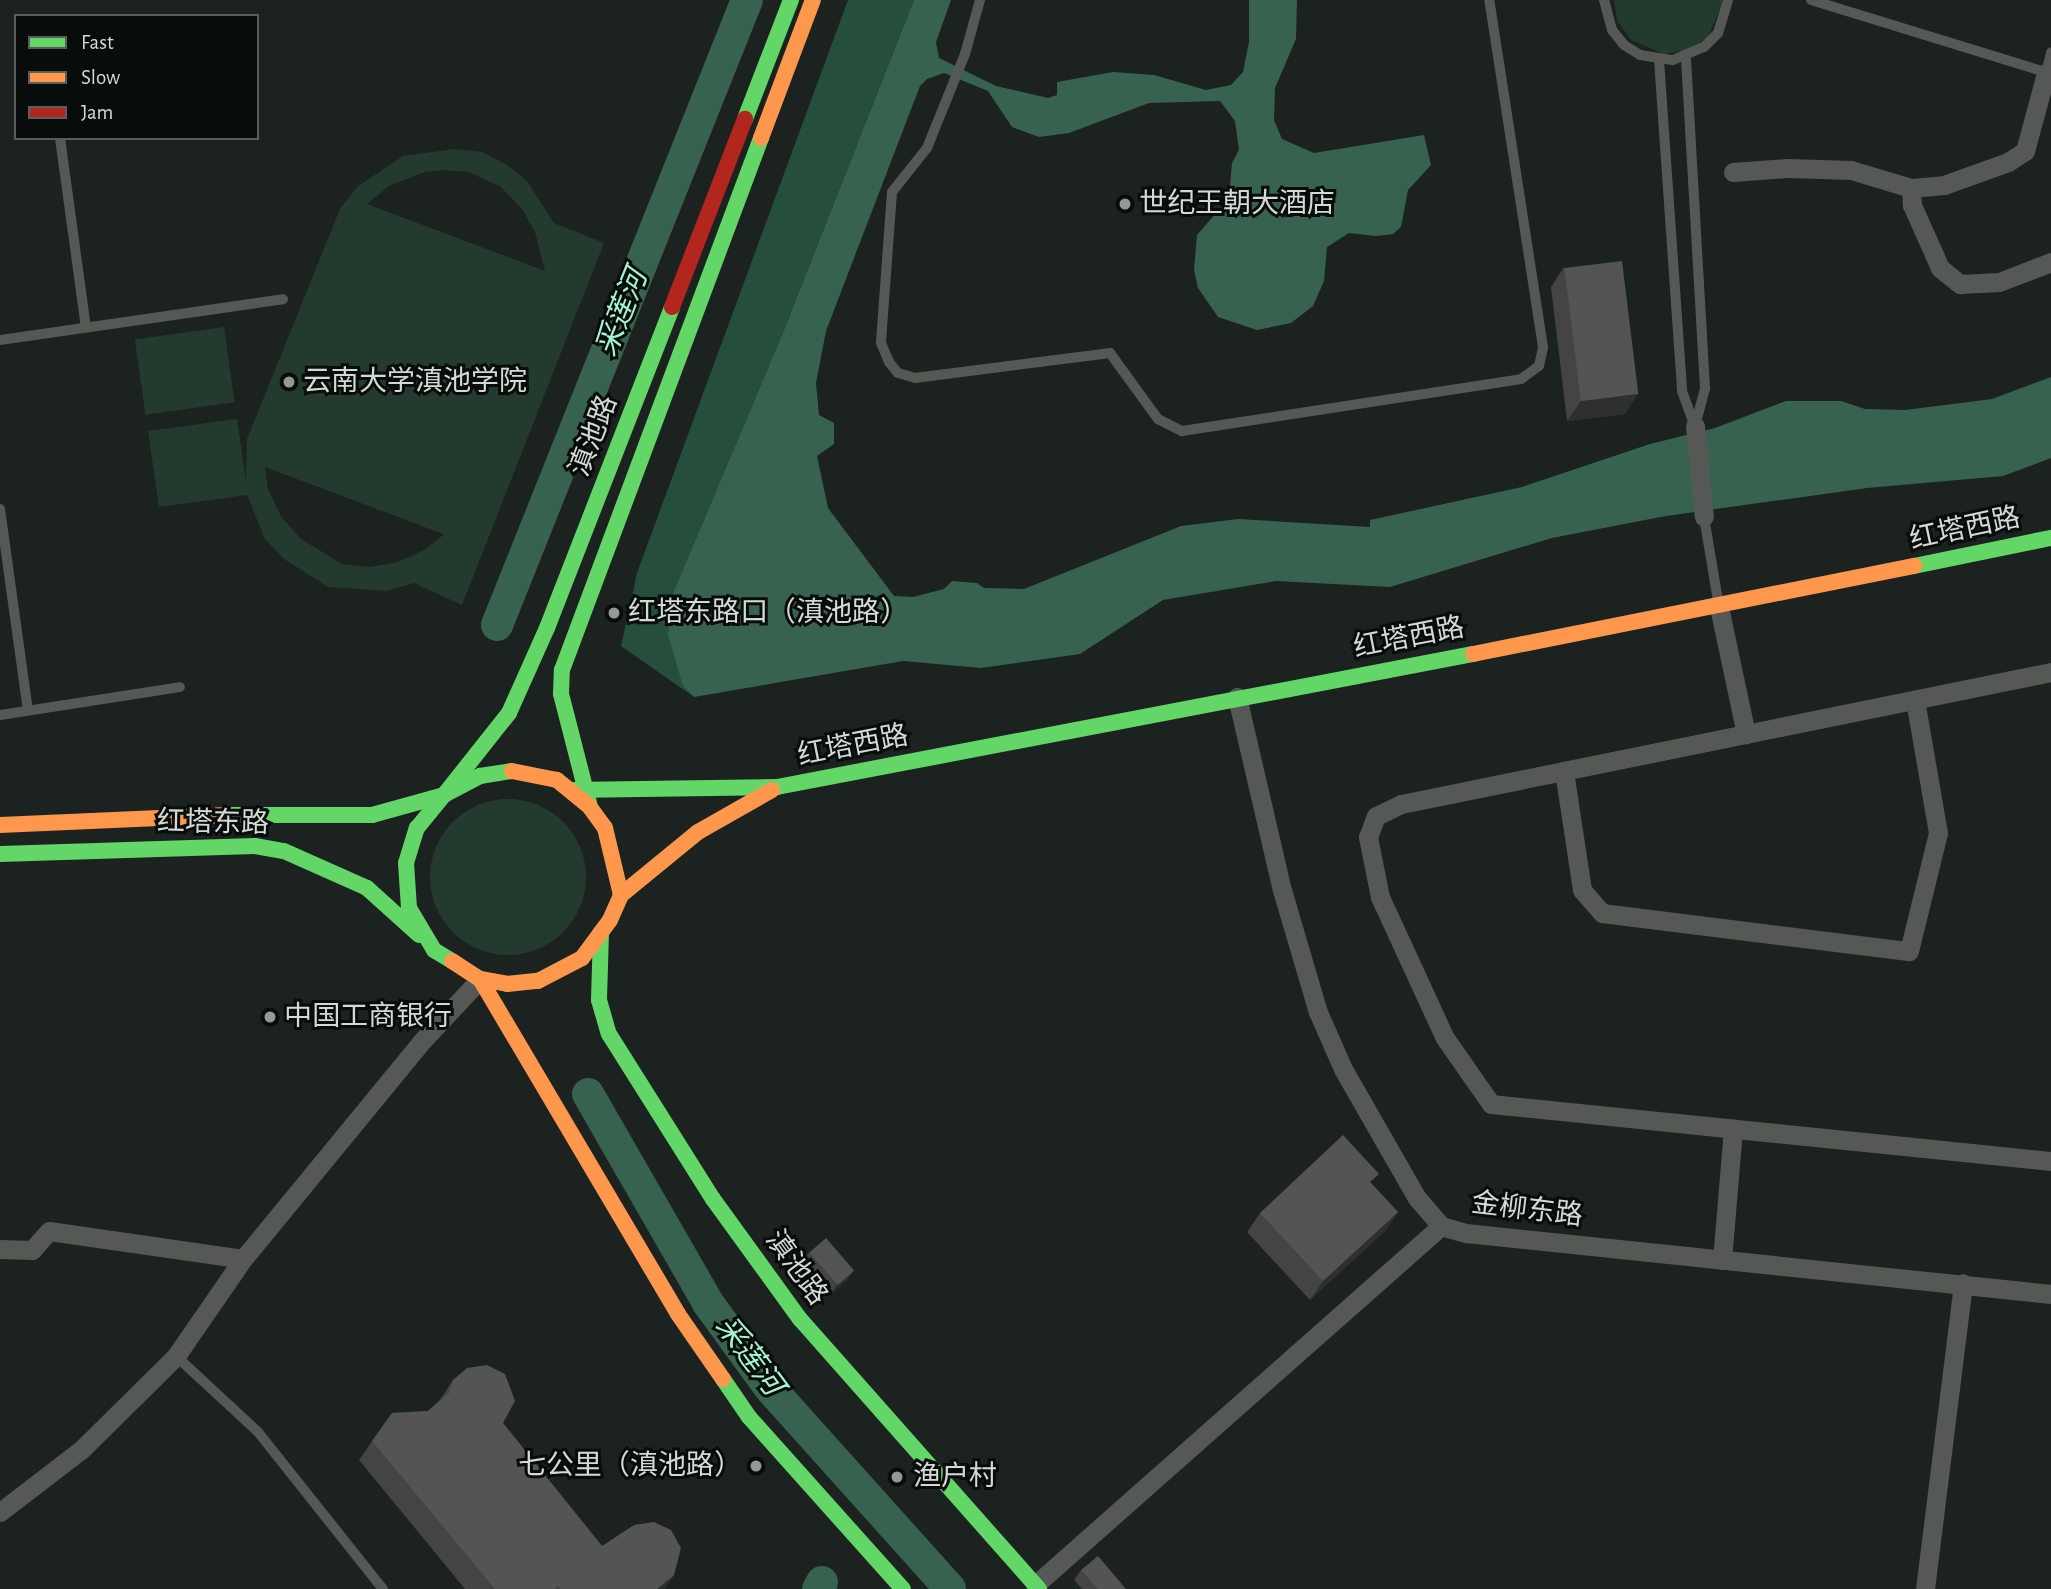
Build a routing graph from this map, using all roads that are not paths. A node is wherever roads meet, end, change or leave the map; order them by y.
1 (791, 0) edge
2 (813, 0) edge
3 (981, 0) edge
4 (1489, 0) edge
5 (1604, 0) edge
6 (1728, 0) edge
7 (1811, 0) edge
8 (2051, 53) edge
9 (1686, 57) junction
10 (1658, 60) junction
11 (2048, 74) edge
12 (60, 140) edge
13 (1733, 172) dead end
14 (1911, 188) junction
15 (2051, 262) edge
16 (283, 299) dead end
17 (86, 327) junction
18 (0, 340) edge
19 (1695, 426) junction
20 (0, 509) edge
21 (1704, 517) joint
22 (2051, 538) edge
23 (1719, 607) junction
24 (2051, 672) edge
25 (180, 687) dead end
26 (1237, 697) junction
27 (1915, 700) junction
28 (28, 710) junction
29 (0, 715) edge
30 (1746, 734) junction
31 (572, 737) junction
32 (1564, 771) junction
33 (777, 787) junction
34 (640, 789) junction
35 (577, 790) junction
36 (444, 795) junction
37 (0, 825) edge
38 (0, 854) edge
39 (621, 895) junction
40 (601, 932) junction
41 (434, 950) junction
42 (480, 979) junction
43 (1733, 1129) junction
44 (2051, 1161) edge
45 (1441, 1226) junction
46 (0, 1249) edge
47 (243, 1259) junction
48 (1722, 1260) junction
49 (1963, 1283) junction
50 (2051, 1294) edge
51 (176, 1356) junction
52 (0, 1512) edge
53 (1037, 1587) edge
54 (383, 1589) edge
55 (903, 1589) edge
56 (1925, 1589) edge

1 - 36 main road, 滇池路
2 - 31 main road, 滇池路
3 - 4 lane
5 - 10 lane
6 - 9 lane
7 - 11 lane
8 - 11 lane
9 - 10 lane
9 - 19 lane
10 - 19 lane
11 - 14 street
12 - 17 lane
13 - 14 street
14 - 15 street
16 - 17 lane
17 - 18 lane
19 - 21 street
20 - 28 lane
21 - 23 lane
22 - 23 main road, 红塔西路
23 - 26 main road, 红塔西路
23 - 30 street
24 - 27 street
25 - 28 lane
26 - 33 main road, 红塔西路
26 - 45 street, 金柳东路
27 - 30 street
27 - 32 street
28 - 29 lane
30 - 32 street
31 - 34 main road
31 - 35 main road, 滇池路
32 - 43 street
33 - 34 main road
33 - 39 main road
34 - 35 main road
35 - 36 main road
35 - 39 main road
36 - 37 main road, 红塔东路
36 - 41 main road
38 - 41 main road, 红塔东路
39 - 40 main road
40 - 42 main road
40 - 53 main road, 滇池路
41 - 42 main road
42 - 47 street
42 - 55 main road
43 - 44 street
43 - 48 street
45 - 48 street, 金柳东路
45 - 53 street
46 - 47 street
47 - 51 street
48 - 49 street, 金柳东路
49 - 50 street, 金柳东路
49 - 56 street
51 - 52 street
51 - 54 lane

